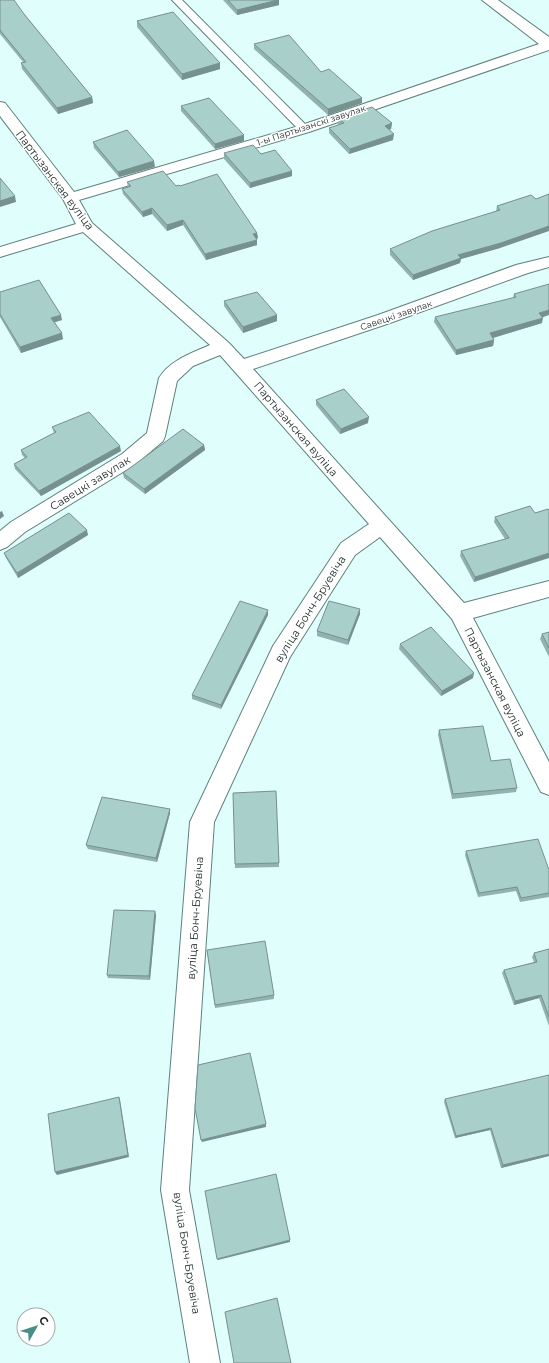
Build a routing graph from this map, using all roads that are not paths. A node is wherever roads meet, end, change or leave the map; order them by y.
1 (177, 0) edge
2 (489, 0) edge
3 (549, 45) edge
4 (0, 106) edge
5 (304, 129) junction
6 (70, 198) junction
7 (86, 226) junction
8 (0, 252) edge
9 (549, 262) edge
10 (223, 347) junction
11 (242, 366) junction
12 (381, 526) junction
13 (0, 542) edge
14 (549, 589) edge
15 (460, 613) junction
16 (549, 786) edge
17 (205, 1363) edge

1 - 5 lane
2 - 3 street
3 - 5 street, 1-ы Партызанскі завулак
4 - 6 street, Партызанская вуліца
5 - 6 street, 1-ы Партызанскі завулак
6 - 7 street, Партызанская вуліца
7 - 8 street
7 - 10 street, Партызанская вуліца
9 - 11 street, Савецкі завулак
10 - 11 street, Партызанская вуліца
10 - 13 street, Савецкі завулак
11 - 12 street, Партызанская вуліца
12 - 15 street, Партызанская вуліца
12 - 17 street, вуліца Бонч-Бруевіча
14 - 15 street
15 - 16 street, Партызанская вуліца

